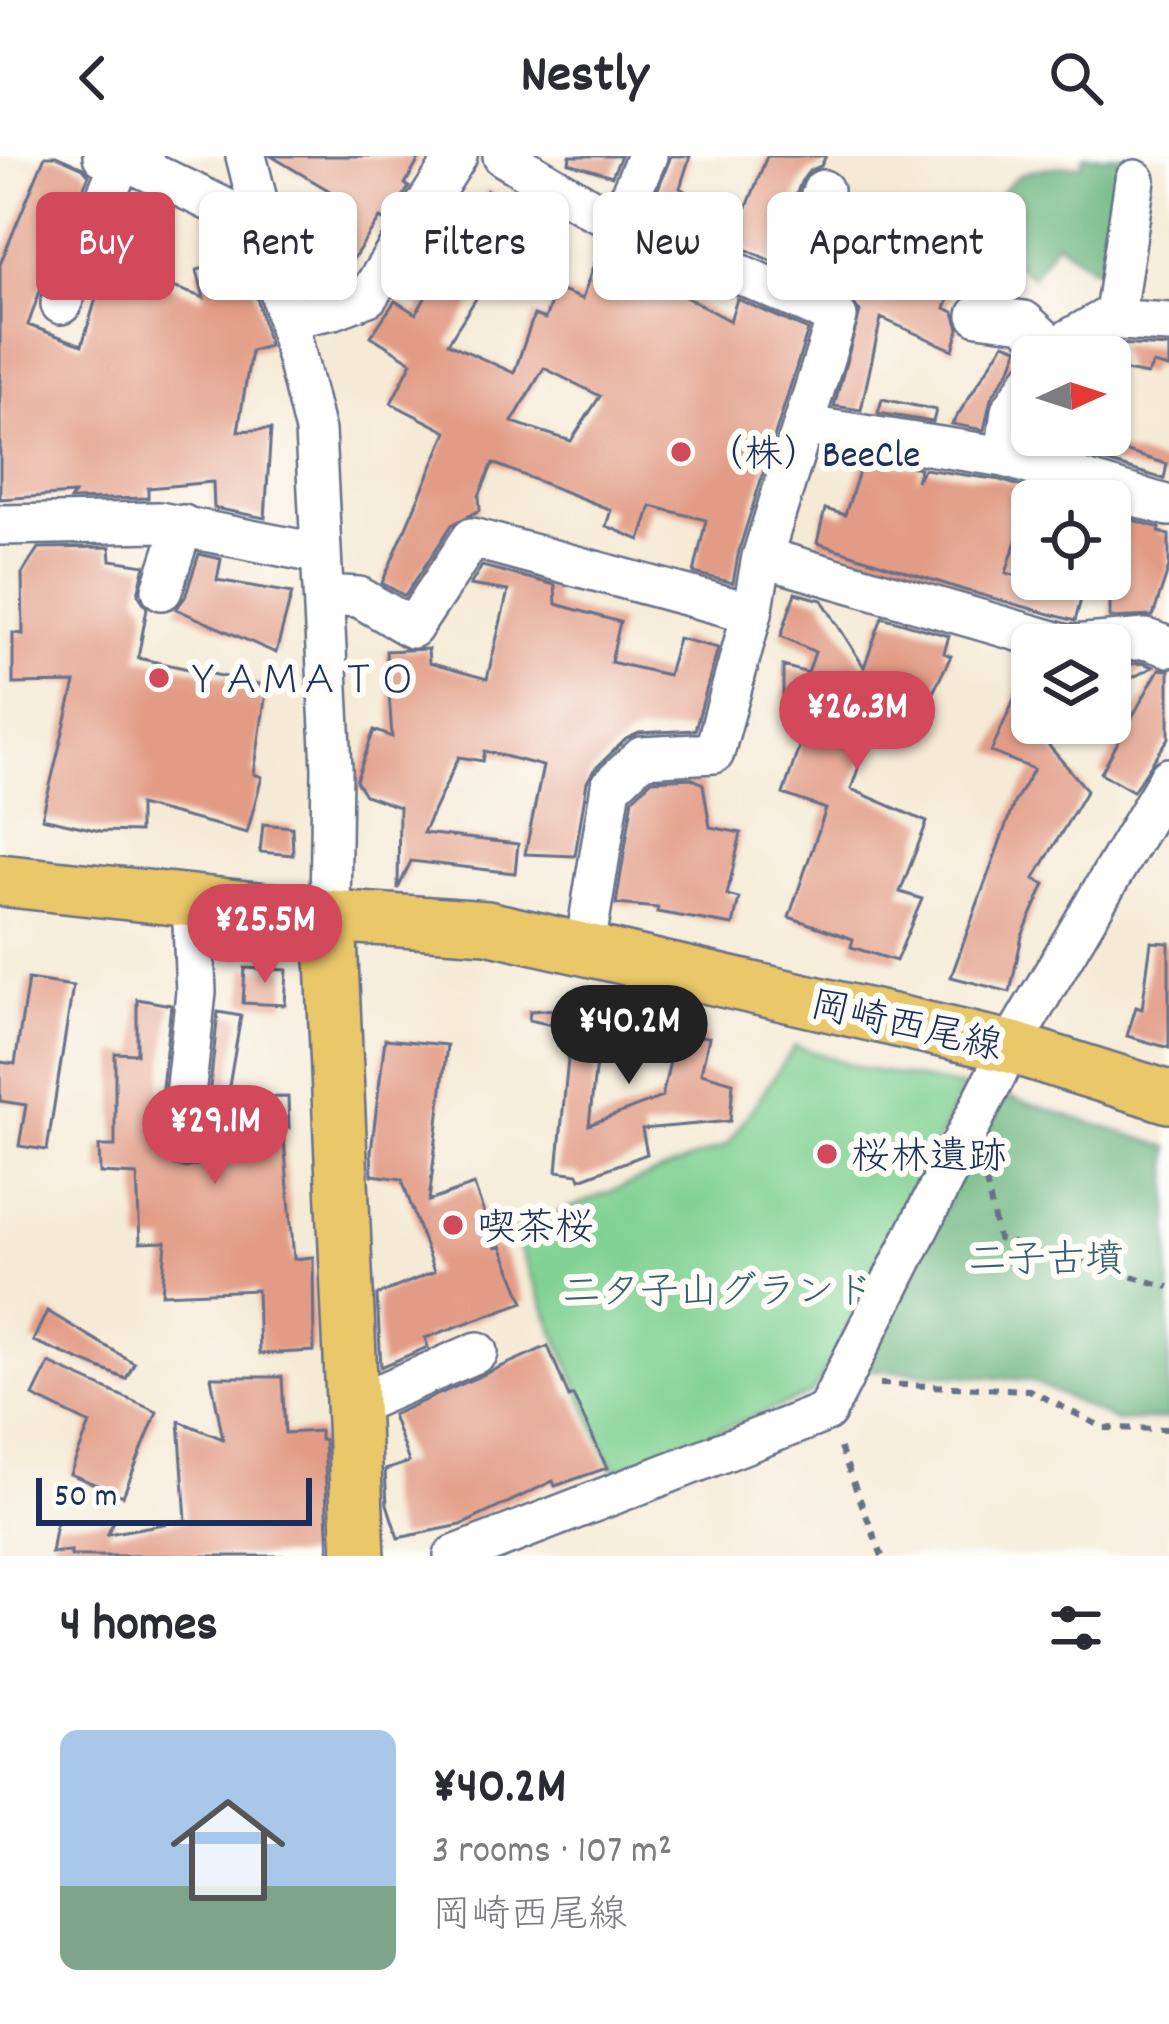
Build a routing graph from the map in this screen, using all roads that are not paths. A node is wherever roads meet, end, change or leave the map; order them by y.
1 (246, 156) edge
2 (457, 156) edge
3 (503, 156) edge
4 (647, 156) edge
5 (112, 159) edge
6 (1136, 180) dead end
7 (256, 192) edge
8 (632, 192) edge
9 (199, 198) edge
10 (593, 206) edge
11 (284, 300) edge
12 (798, 300) edge
13 (61, 304) dead end
14 (977, 315) dead end
15 (289, 318) junction
16 (1114, 320) junction
17 (1169, 323) edge
18 (1032, 336) edge
19 (1081, 336) edge
20 (1011, 418) edge
21 (806, 426) junction
22 (1005, 457) junction
23 (1169, 506) edge
24 (0, 525) edge
25 (182, 525) junction
26 (321, 554) junction
27 (762, 556) junction
28 (162, 590) dead end
29 (324, 595) junction
30 (752, 613) junction
31 (1011, 628) edge
32 (1131, 640) edge
33 (1169, 646) edge
34 (1169, 778) edge
35 (0, 880) edge
36 (192, 901) junction
37 (330, 916) junction
38 (586, 947) junction
39 (1010, 1047) junction
40 (1169, 1097) edge
41 (186, 1144) dead end
42 (478, 1352) dead end
43 (352, 1406) junction
44 (359, 1556) edge
45 (454, 1556) edge

1 - 7 street
2 - 15 street
3 - 10 street
4 - 8 street
5 - 9 street
5 - 13 street
6 - 16 street
11 - 15 street
12 - 21 street
14 - 18 street
15 - 26 street
16 - 17 street
16 - 19 street
20 - 22 street
21 - 22 street
21 - 27 street
22 - 23 street
24 - 25 street
25 - 26 street
25 - 28 street
26 - 29 street
27 - 30 street
27 - 31 street
29 - 30 street
29 - 37 street
30 - 38 street
32 - 33 street
34 - 39 street
35 - 36 main road, 岡崎西尾線
36 - 37 main road, 岡崎西尾線
36 - 41 street
37 - 38 main road, 岡崎西尾線
37 - 43 main road
38 - 39 main road, 岡崎西尾線
39 - 40 main road, 岡崎西尾線
39 - 45 street
42 - 43 street
43 - 44 main road

